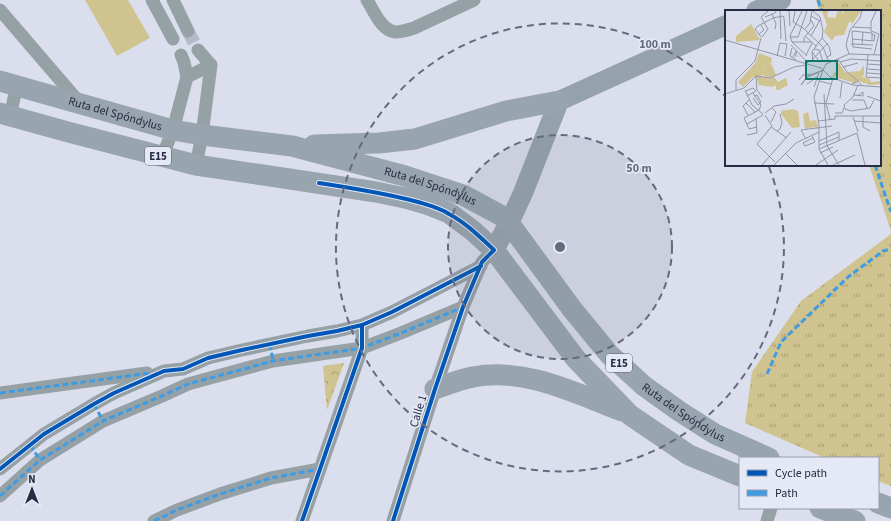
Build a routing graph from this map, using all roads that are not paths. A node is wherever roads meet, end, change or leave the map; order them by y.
1 (152, 0) edge
2 (173, 0) edge
3 (367, 0) edge
4 (474, 0) edge
5 (781, 0) edge
6 (0, 10) edge
7 (758, 10) edge
8 (725, 25) edge
9 (188, 31) tunnel mouth
10 (173, 39) dead end
11 (198, 50) tunnel mouth
12 (180, 55) dead end
13 (211, 65) junction
14 (187, 76) junction
15 (8, 83) edge
16 (559, 100) junction
17 (80, 104) junction
18 (3, 116) edge
19 (173, 130) junction
20 (202, 135) junction
21 (292, 146) junction
22 (162, 157) junction
23 (196, 165) junction
24 (509, 223) junction
25 (487, 258) junction
26 (463, 307) junction
27 (362, 325) junction
28 (270, 344) junction
29 (362, 348) junction
30 (273, 361) junction
31 (183, 369) junction
32 (164, 371) junction
33 (188, 384) junction
34 (435, 389) junction
35 (0, 393) edge
36 (94, 404) junction
37 (630, 415) junction
38 (103, 421) junction
39 (30, 445) junction
40 (767, 457) edge
41 (40, 460) junction
42 (0, 469) edge
43 (320, 470) junction
44 (739, 476) edge
45 (0, 496) edge
46 (879, 503) edge
47 (891, 508) edge
48 (771, 509) edge
49 (823, 509) edge
50 (154, 521) edge
51 (302, 521) edge
52 (393, 521) edge
53 (767, 521) edge
54 (855, 521) edge

1 - 10 street
2 - 9 street
3 - 4 street
5 - 7 main road
6 - 17 street
8 - 16 main road
11 - 13 street
12 - 14 street
13 - 14 street
13 - 20 street
14 - 19 street
15 - 17 highway, Ruta del Spóndylus / E15
15 - 18 street
16 - 21 highway
16 - 24 main road
17 - 19 highway, Ruta del Spóndylus / E15
18 - 22 highway, Ruta del Spóndylus / E15
19 - 20 highway, Ruta del Spóndylus / E15
19 - 22 street
20 - 21 highway, Ruta del Spóndylus / E15
20 - 23 street
21 - 24 highway, Ruta del Spóndylus / E15
22 - 23 highway, Ruta del Spóndylus / E15
23 - 25 highway, Ruta del Spóndylus / E15
24 - 25 main road
24 - 40 highway, Ruta del Spóndylus / E15
25 - 26 street, Calle 1
25 - 27 street
25 - 37 highway, Ruta del Spóndylus / E15
26 - 29 street
26 - 34 street, Calle 1
27 - 28 street
27 - 29 street
28 - 30 street
28 - 31 street
29 - 30 street
29 - 43 street
30 - 33 street
31 - 32 street
31 - 33 street
32 - 35 street
32 - 36 street
33 - 38 street
34 - 37 highway
34 - 52 street, Calle 1
36 - 38 street
36 - 39 street
37 - 44 highway, Ruta del Spóndylus / E15
38 - 41 street
39 - 41 street
39 - 42 street
41 - 45 street
43 - 50 street
43 - 51 street
46 - 47 highway
48 - 53 street
49 - 54 highway

